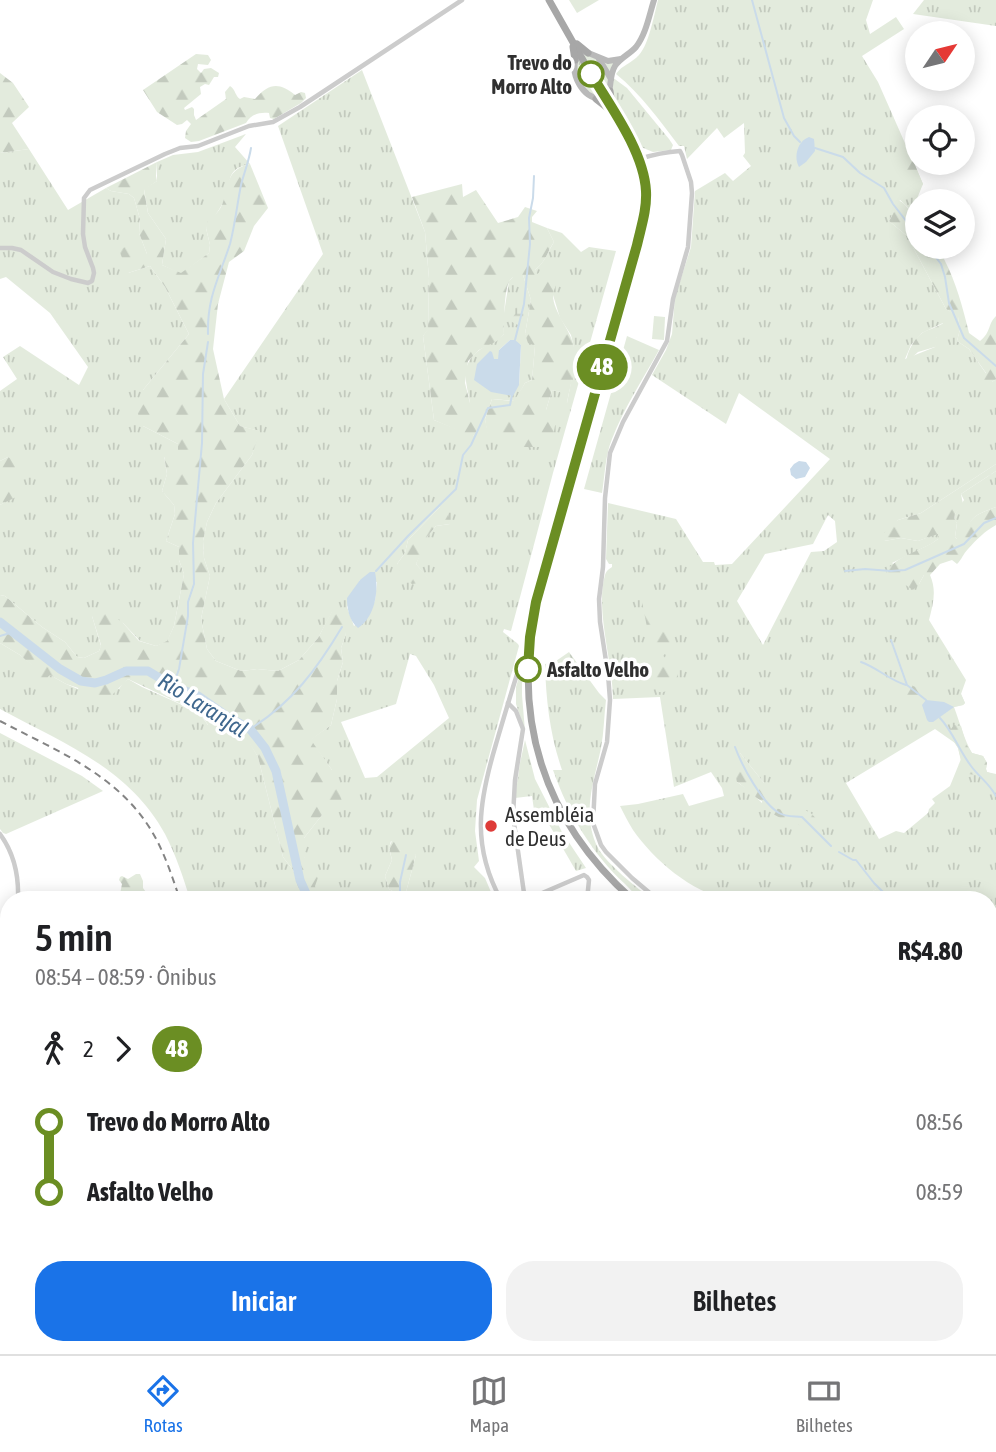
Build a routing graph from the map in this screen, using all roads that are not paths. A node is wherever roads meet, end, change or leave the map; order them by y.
1 (463, 0) edge
2 (549, 0) edge
3 (654, 0) edge
4 (581, 55) junction
5 (598, 57) junction
6 (621, 59) junction
7 (611, 80) junction
8 (607, 94) junction
9 (596, 99) junction
10 (614, 112) junction
11 (639, 159) junction
12 (0, 248) edge
13 (521, 662) dead end
14 (508, 703) junction
15 (0, 834) edge
16 (18, 891) edge
17 (496, 891) edge
18 (525, 891) edge
19 (546, 891) edge
20 (588, 891) edge
21 (624, 891) edge
22 (647, 891) edge

1 - 12 street
2 - 4 main road
3 - 6 main road
4 - 5 main road
4 - 8 main road
4 - 9 main road
5 - 6 main road
5 - 7 main road
6 - 7 main road
7 - 8 main road
8 - 9 main road
8 - 10 main road
9 - 10 main road
10 - 11 main road
11 - 21 main road
11 - 22 street
13 - 14 street
14 - 17 street
14 - 18 street
15 - 16 street
19 - 20 street

